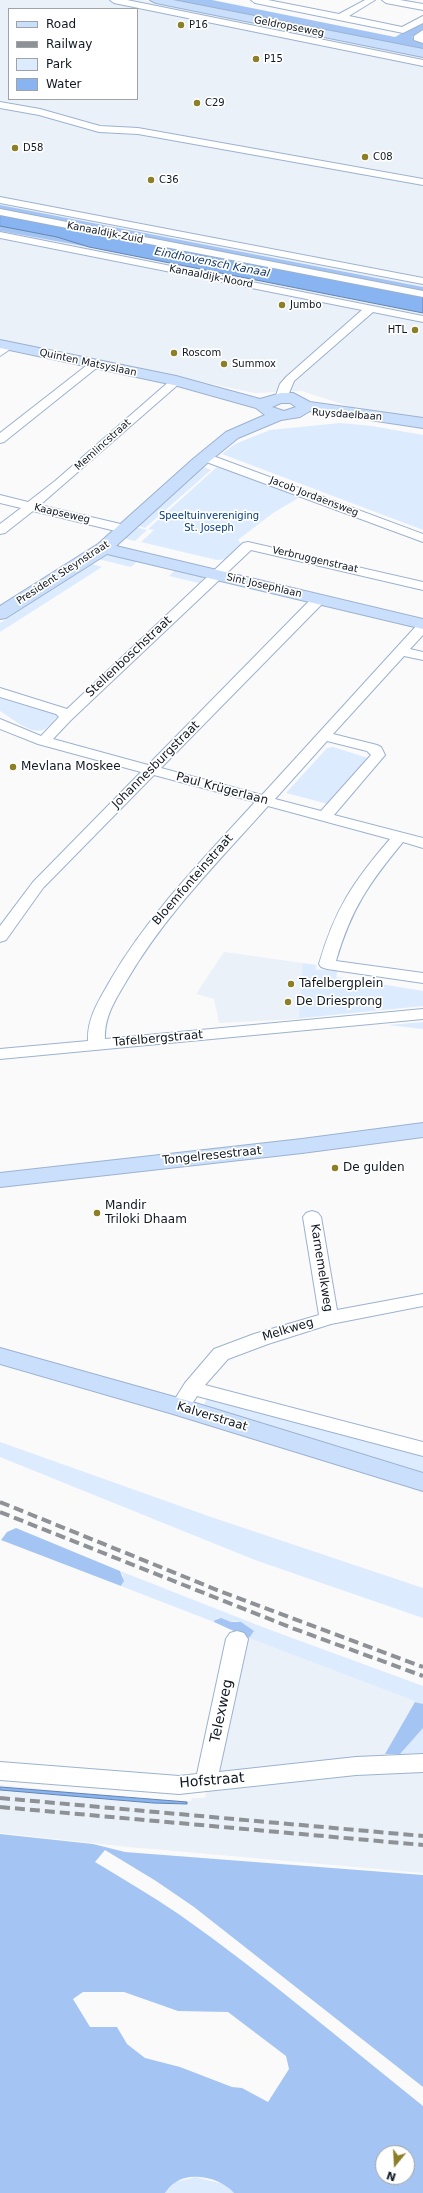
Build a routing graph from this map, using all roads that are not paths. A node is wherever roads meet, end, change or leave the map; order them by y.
1 (114, 0) edge
2 (156, 0) edge
3 (255, 0) edge
4 (371, 0) edge
5 (386, 0) edge
6 (280, 2) edge
7 (423, 7) edge
8 (341, 17) junction
9 (423, 18) edge
10 (423, 33) edge
11 (423, 40) edge
12 (423, 53) edge
13 (423, 63) edge
14 (0, 105) edge
15 (423, 182) edge
16 (0, 200) edge
17 (0, 212) edge
18 (0, 235) edge
19 (423, 281) edge
20 (423, 294) edge
21 (370, 309) junction
22 (423, 320) edge
23 (3, 348) edge
24 (94, 364) junction
25 (176, 381) junction
26 (282, 406) junction
27 (423, 423) edge
28 (0, 439) edge
29 (205, 457) junction
30 (0, 499) edge
31 (29, 506) junction
32 (124, 529) junction
33 (0, 530) edge
34 (423, 538) edge
35 (104, 548) junction
36 (216, 575) junction
37 (423, 586) edge
38 (319, 599) junction
39 (0, 614) edge
40 (423, 624) edge
41 (423, 627) edge
42 (400, 651) junction
43 (423, 656) edge
44 (0, 692) edge
45 (66, 717) junction
46 (2, 726) edge
47 (324, 736) junction
48 (43, 741) junction
49 (152, 770) junction
50 (264, 800) junction
51 (325, 816) junction
52 (400, 836) junction
53 (423, 843) edge
54 (0, 937) edge
55 (423, 978) edge
56 (423, 1014) edge
57 (97, 1045) junction
58 (0, 1054) edge
59 (423, 1130) edge
60 (0, 1180) edge
61 (312, 1218) dead end
62 (423, 1300) edge
63 (329, 1318) junction
64 (0, 1356) edge
65 (186, 1398) junction
66 (423, 1449) edge
67 (423, 1482) edge
68 (237, 1640) dead end
69 (423, 1763) edge
70 (0, 1771) edge
71 (206, 1782) junction

1 - 13 street
2 - 12 street, Geldropseweg
3 - 6 street
4 - 8 street
5 - 7 street
6 - 8 street
8 - 9 street
10 - 11 street
14 - 15 street
16 - 19 street
17 - 20 street, Kanaaldijk-Zuid
18 - 21 street, Kanaaldijk-Noord
21 - 22 street, Kanaaldijk-Noord
21 - 26 street
23 - 24 street, Quinten Matsyslaan
24 - 25 street, Quinten Matsyslaan
24 - 28 street
25 - 26 street, Quinten Matsyslaan
25 - 31 street, Memlincstraat
26 - 27 street, Ruysdaelbaan
26 - 29 street, President Steynstraat
29 - 32 street, President Steynstraat
29 - 34 street, Jacob Jordaensweg
30 - 31 street, Kaapseweg
31 - 32 street, Kaapseweg
31 - 33 street, Memlincstraat
32 - 35 street, President Steynstraat
35 - 36 street, Sint Josephlaan
35 - 39 street, President Steynstraat
36 - 37 street, Verbruggenstraat
36 - 38 street, Sint Josephlaan
36 - 45 street, Stellenboschstraat
38 - 40 street, Sint Josephlaan
38 - 49 street, Johannesburgstraat
41 - 42 street, Bloemfonteinstraat
42 - 43 street
42 - 47 street, Bloemfonteinstraat
44 - 45 street
45 - 48 street, Stellenboschstraat
46 - 48 street, Paul Krügerlaan
47 - 50 street, Bloemfonteinstraat
47 - 51 street
48 - 49 street, Paul Krügerlaan
49 - 50 street, Paul Krügerlaan
49 - 54 street, Johannesburgstraat
50 - 51 street, Paul Krügerlaan
50 - 57 street, Bloemfonteinstraat
51 - 52 street, Paul Krügerlaan
52 - 53 street, Paul Krügerlaan
52 - 55 street
56 - 57 street, Tafelbergstraat
57 - 58 street, Tafelbergstraat
59 - 60 street, Tongelresestraat
61 - 63 street, Karnemelkweg
62 - 63 street, Melkweg
63 - 65 street, Melkweg
64 - 65 street, Kalverstraat
65 - 66 street, Kalverstraat
65 - 67 street, Kalverstraat
68 - 71 street, Telexweg
69 - 71 street, Hofstraat
70 - 71 street, Hofstraat

